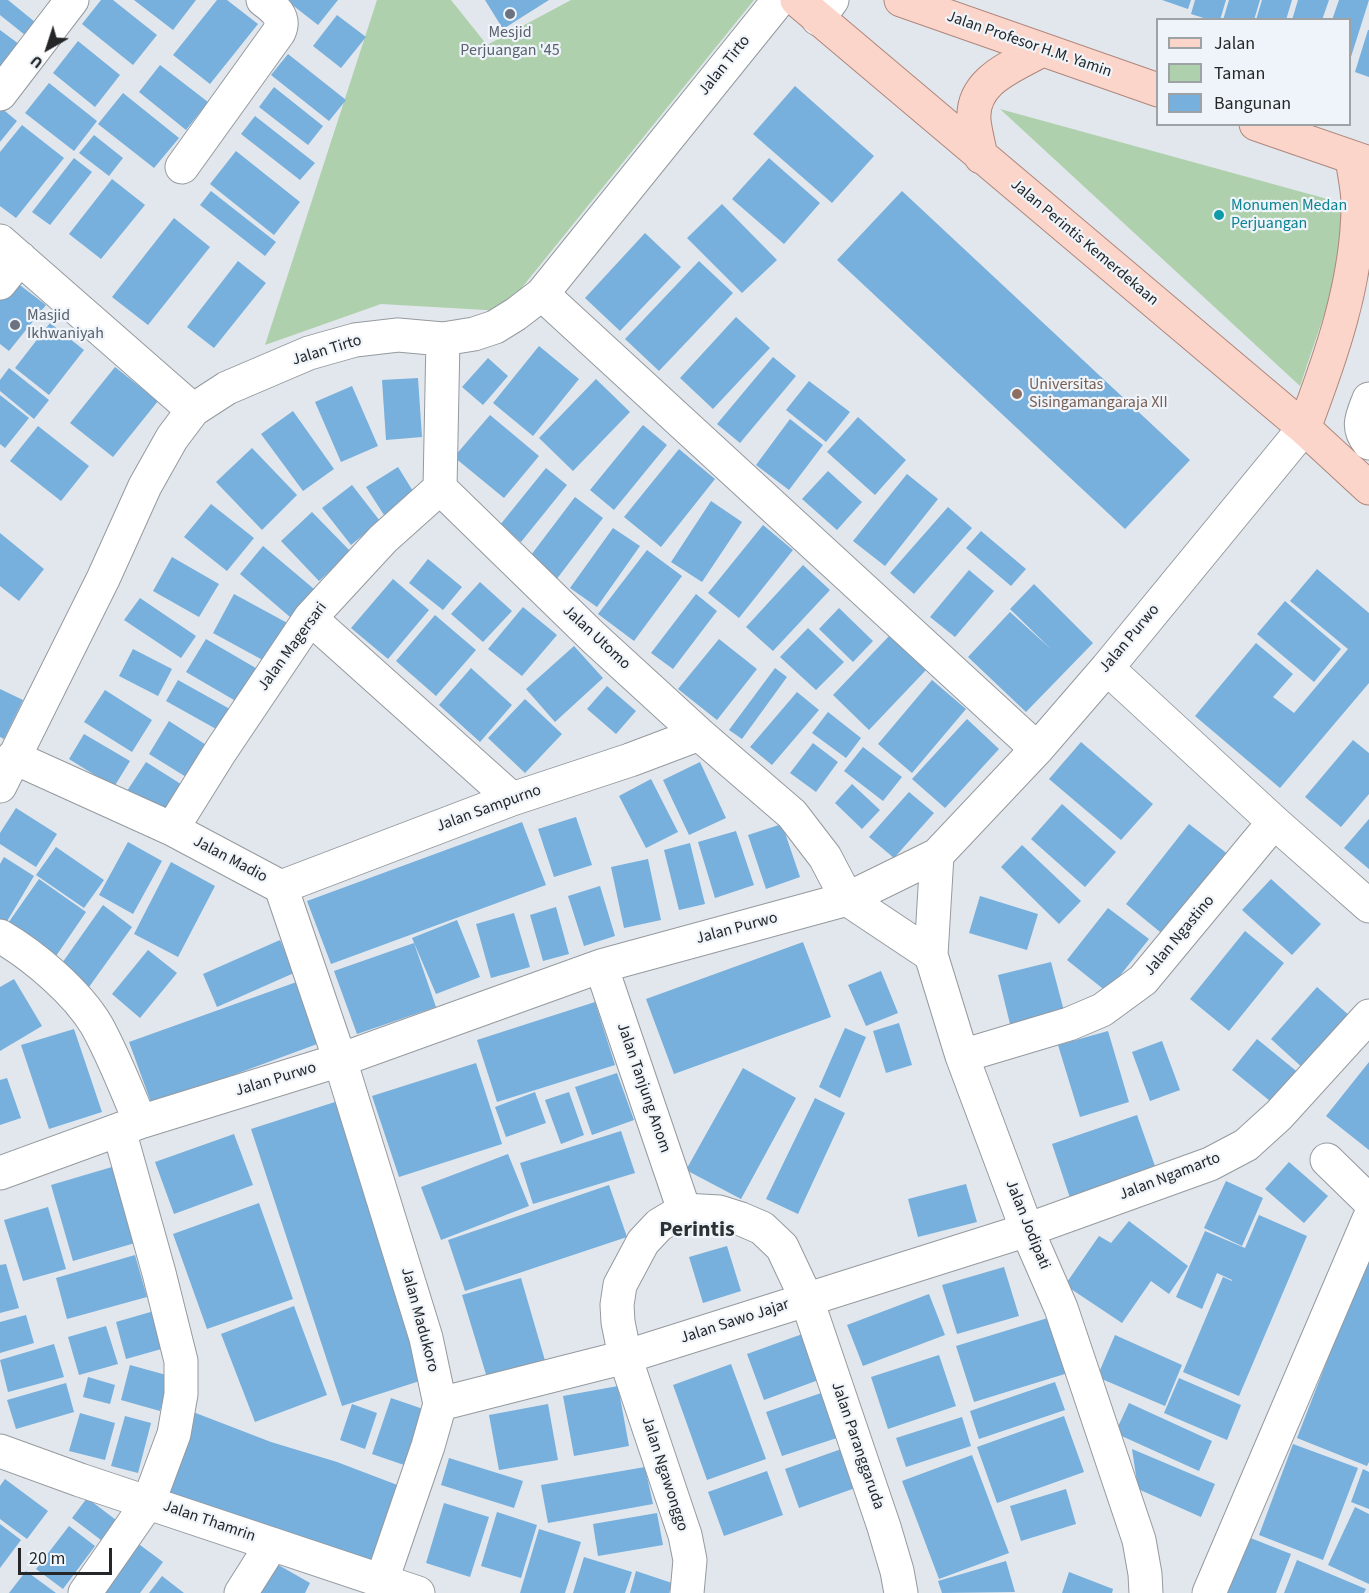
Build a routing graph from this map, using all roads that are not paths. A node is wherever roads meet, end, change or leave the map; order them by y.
1 (72, 0) edge
2 (263, 0) edge
3 (779, 0) edge
4 (901, 0) edge
5 (816, 6) edge
6 (1042, 50) junction
7 (1156, 89) edge
8 (0, 94) edge
9 (1262, 126) edge
10 (981, 157) junction
11 (1361, 160) edge
12 (182, 167) dead end
13 (10, 249) edge
14 (0, 283) edge
15 (542, 294) junction
16 (443, 339) junction
17 (1369, 399) edge
18 (193, 410) junction
19 (1304, 428) junction
20 (1369, 443) edge
21 (440, 488) junction
22 (1369, 488) edge
23 (310, 618) junction
24 (1107, 668) junction
25 (699, 734) junction
26 (1037, 749) junction
27 (13, 757) junction
28 (0, 786) edge
29 (512, 799) junction
30 (1274, 822) junction
31 (172, 829) junction
32 (937, 855) junction
33 (281, 888) junction
34 (847, 899) junction
35 (1369, 906) edge
36 (0, 936) edge
37 (931, 955) junction
38 (601, 966) junction
39 (1369, 1016) edge
40 (962, 1056) junction
41 (340, 1060) junction
42 (130, 1126) junction
43 (1327, 1160) dead end
44 (0, 1173) edge
45 (1369, 1201) edge
46 (684, 1210) junction
47 (1369, 1219) edge
48 (1027, 1230) junction
49 (807, 1300) junction
50 (625, 1357) junction
51 (440, 1404) junction
52 (0, 1451) edge
53 (149, 1501) junction
54 (272, 1544) junction
55 (382, 1580) junction
56 (86, 1593) edge
57 (241, 1593) edge
58 (418, 1593) edge
59 (687, 1593) edge
60 (901, 1593) edge
61 (1146, 1593) edge
62 (1209, 1593) edge

1 - 8 street
2 - 12 street
3 - 15 street, Jalan Tirto
4 - 6 main road, Jalan Profesor H.M. Yamin
5 - 10 main road, Jalan Perintis Kemerdekaan
6 - 7 main road, Jalan Profesor H.M. Yamin
6 - 10 main road
9 - 11 main road
10 - 19 main road, Jalan Perintis Kemerdekaan
11 - 19 main road
13 - 14 street
13 - 18 street
15 - 16 street, Jalan Tirto
15 - 26 street
16 - 18 street, Jalan Tirto
16 - 21 street
17 - 20 street
18 - 27 street, Jalan Tirto
19 - 22 main road, Jalan Perintis Kemerdekaan
19 - 24 street, Jalan Purwo
21 - 23 street, Jalan Magersari
21 - 25 street, Jalan Utomo
23 - 29 street
23 - 31 street, Jalan Magersari
24 - 26 street, Jalan Purwo
24 - 30 street
25 - 29 street, Jalan Sampurno
25 - 34 street, Jalan Utomo
26 - 32 street, Jalan Purwo
27 - 28 street, Jalan Tirto
27 - 31 street, Jalan Madio
29 - 33 street, Jalan Sampurno
30 - 35 street
30 - 40 street, Jalan Ngastino
31 - 33 street, Jalan Madio
32 - 34 street, Jalan Purwo
32 - 37 street, Jalan Jodipati
33 - 41 street, Jalan Madio
34 - 37 street
34 - 38 street, Jalan Purwo
36 - 42 street
37 - 40 street, Jalan Jodipati
38 - 41 street, Jalan Purwo
38 - 46 street, Jalan Tanjung Anom
39 - 48 street, Jalan Ngamarto
40 - 48 street, Jalan Jodipati
41 - 42 street, Jalan Purwo
41 - 51 street, Jalan Madukoro
42 - 44 street, Jalan Purwo
42 - 53 street
43 - 45 street
46 - 49 street
46 - 50 street
47 - 62 street
48 - 49 street, Jalan Sawo Jajar
48 - 61 street, Jalan Jodipati
49 - 50 street, Jalan Sawo Jajar
49 - 60 street, Jalan Paranggaruda
50 - 51 street, Jalan Sawo Jajar
50 - 59 street, Jalan Ngawonggo
51 - 55 street, Jalan Madukoro
52 - 53 street, Jalan Thamrin
53 - 54 street, Jalan Thamrin
53 - 56 street
54 - 55 street, Jalan Thamrin
54 - 57 street
55 - 58 street, Jalan Thamrin

